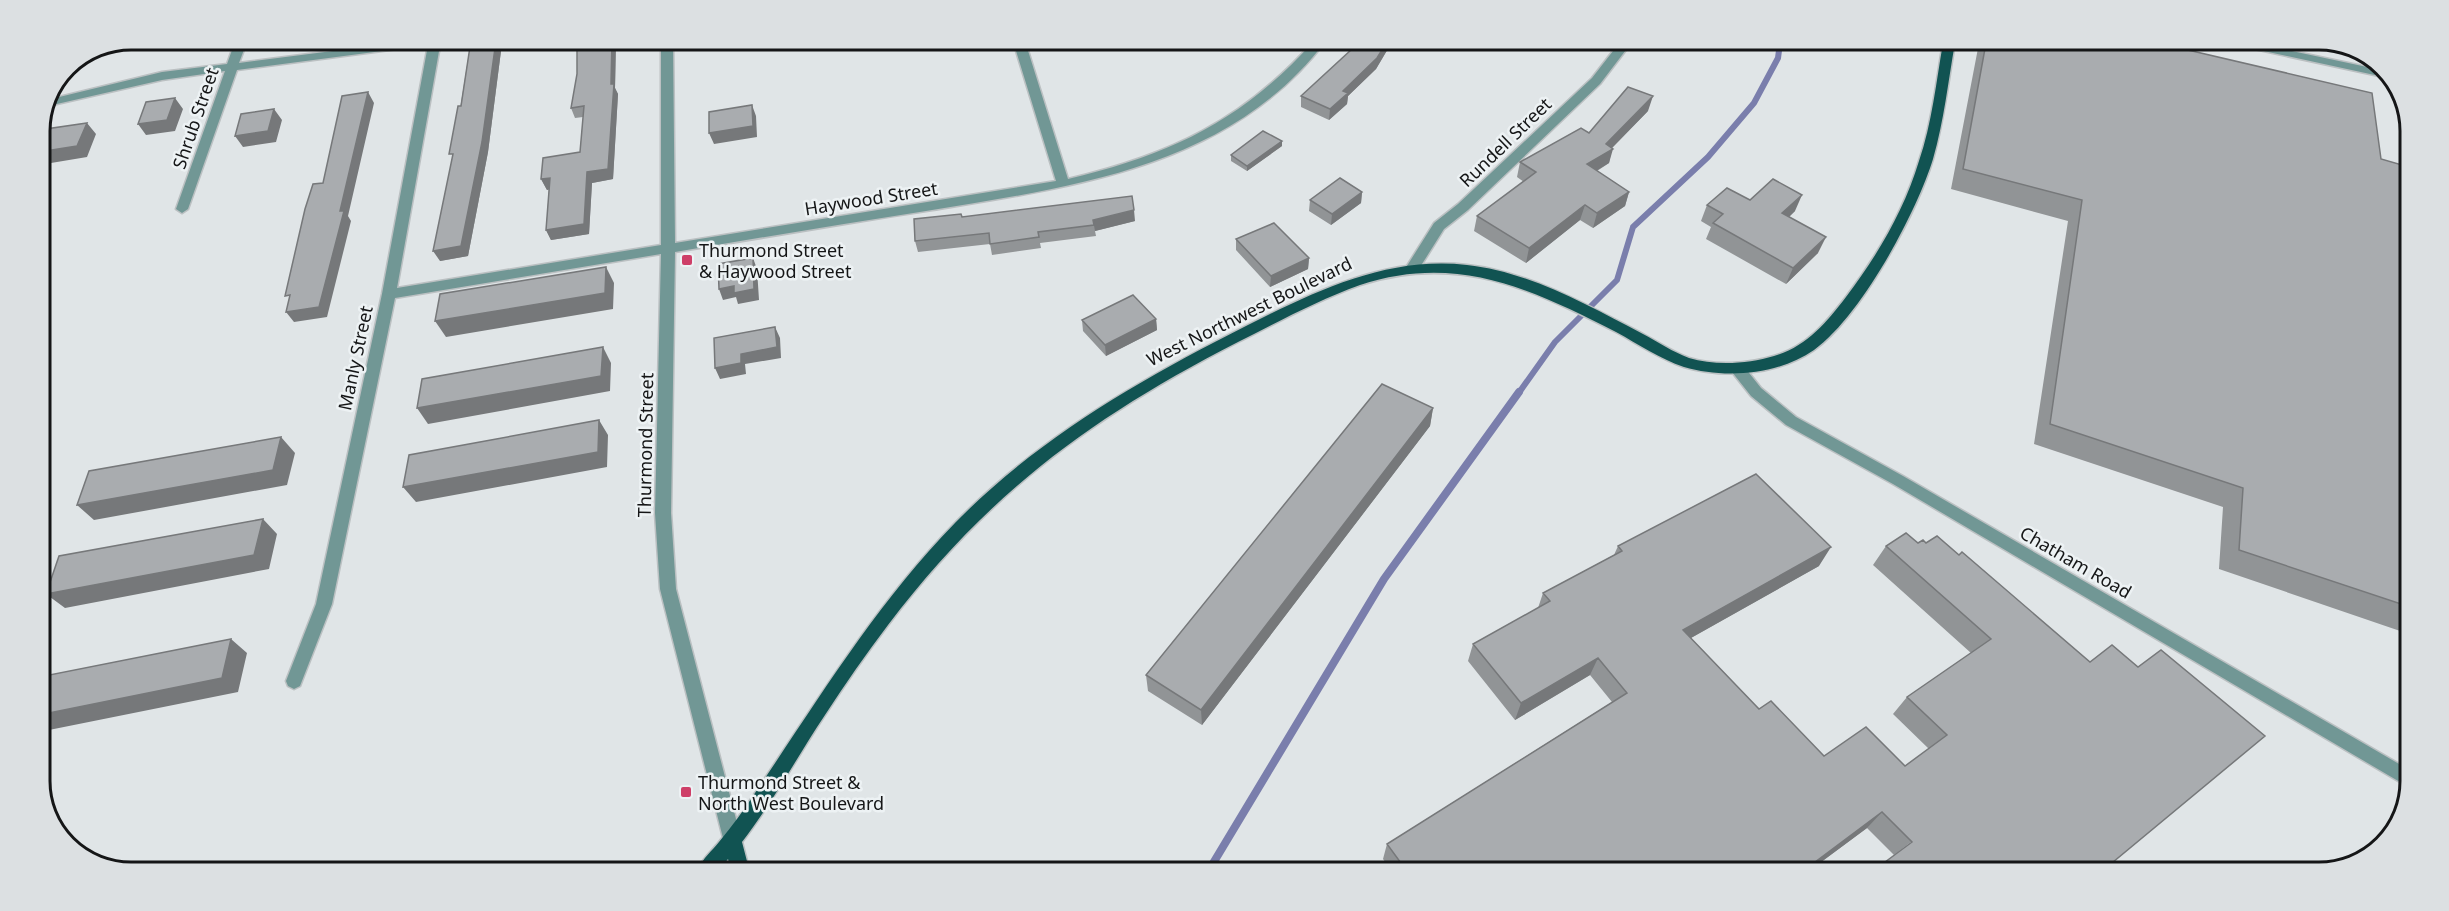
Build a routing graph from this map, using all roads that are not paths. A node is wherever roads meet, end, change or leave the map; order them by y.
1 (238, 50) edge
2 (362, 50) edge
3 (433, 50) edge
4 (667, 50) edge
5 (1022, 50) edge
6 (1312, 50) edge
7 (1621, 50) edge
8 (1948, 50) edge
9 (2272, 50) edge
10 (231, 68) junction
11 (2374, 72) edge
12 (56, 101) edge
13 (1063, 184) junction
14 (182, 209) dead end
15 (668, 249) junction
16 (1412, 269) junction
17 (389, 294) junction
18 (1737, 368) junction
19 (294, 681) dead end
20 (2400, 774) edge
21 (732, 842) junction
22 (713, 862) edge
23 (738, 862) edge

1 - 10 street, Shrub Street
2 - 10 street
3 - 17 street, Manly Street
4 - 15 street, Thurmond Street
5 - 13 street
6 - 13 street, Haywood Street
7 - 16 street, Rundell Street
8 - 18 main road, West Northwest Boulevard
9 - 11 street
10 - 12 street
10 - 14 street, Shrub Street
13 - 15 street, Haywood Street
15 - 17 street, Haywood Street
15 - 21 street, Thurmond Street
16 - 18 main road, West Northwest Boulevard
16 - 21 main road, West Northwest Boulevard
17 - 19 street, Manly Street
18 - 20 street, Chatham Road
21 - 22 main road, West Northwest Boulevard
21 - 23 main road

